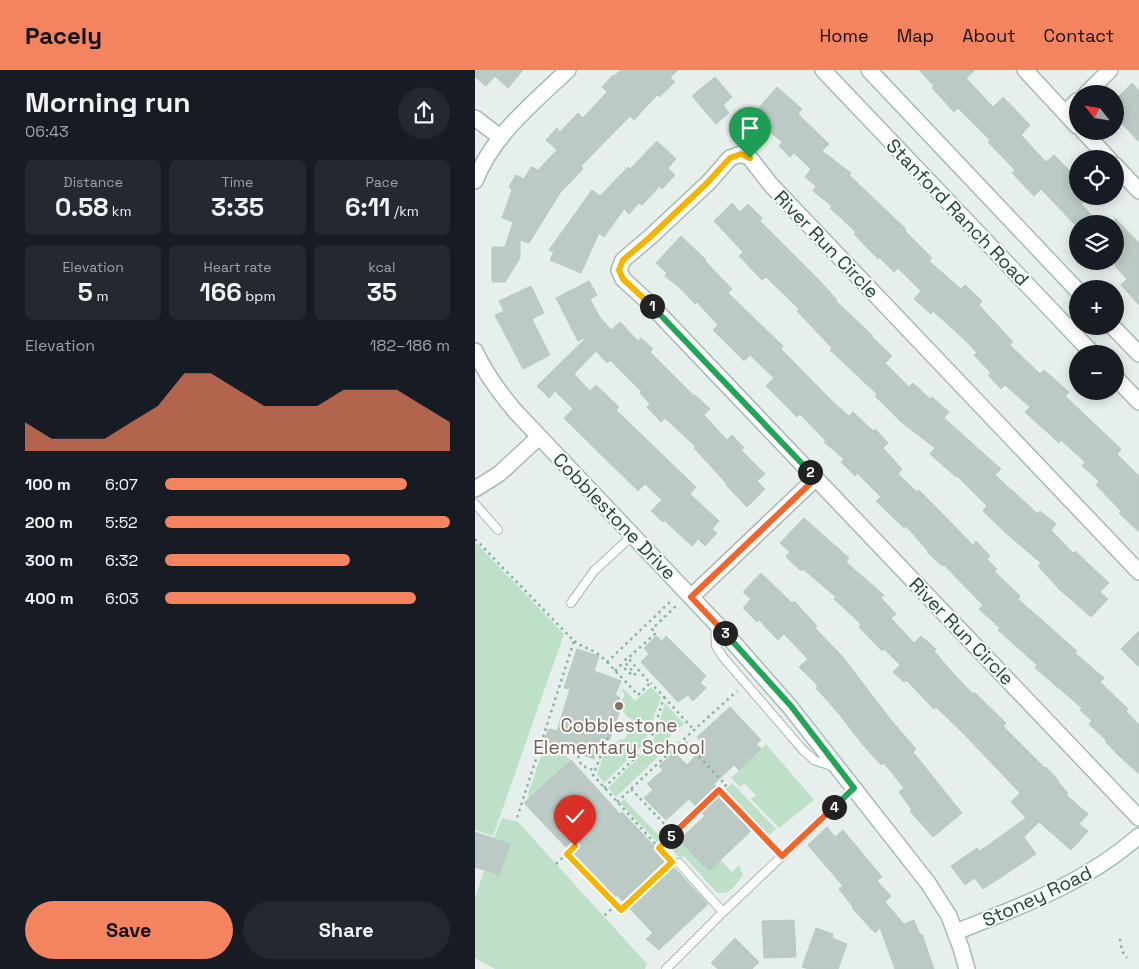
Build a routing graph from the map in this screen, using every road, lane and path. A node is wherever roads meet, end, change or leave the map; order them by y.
1 (568, 70) edge
2 (823, 70) edge
3 (869, 70) edge
4 (1025, 70) edge
5 (1111, 70) edge
6 (1095, 85) edge
7 (1069, 109) edge
8 (1065, 113) junction
9 (1069, 117) edge
10 (475, 118) edge
11 (500, 137) junction
12 (1091, 140) edge
13 (1101, 150) edge
14 (1124, 175) edge
15 (475, 181) edge
16 (1139, 191) edge
17 (1069, 282) edge
18 (1121, 335) edge
19 (1084, 345) edge
20 (475, 351) edge
21 (1139, 354) edge
22 (1124, 386) edge
23 (1139, 402) edge
24 (539, 437) junction
25 (816, 478) junction
26 (475, 489) edge
27 (475, 504) edge
28 (498, 530) dead end
29 (633, 535) junction
30 (475, 539) edge
31 (1139, 572) edge
32 (691, 597) junction
33 (671, 601) dead end
34 (571, 603) dead end
35 (676, 606) dead end
36 (574, 641) junction
37 (628, 658) junction
38 (607, 662) junction
39 (615, 671) junction
40 (651, 683) junction
41 (735, 693) dead end
42 (664, 697) junction
43 (694, 730) junction
44 (608, 738) dead end
45 (683, 740) junction
46 (541, 743) junction
47 (595, 771) junction
48 (604, 788) junction
49 (854, 788) junction
50 (631, 789) junction
51 (719, 790) junction
52 (617, 802) junction
53 (1139, 818) edge
54 (516, 821) dead end
55 (674, 834) junction
56 (1139, 836) edge
57 (569, 838) dead end
58 (659, 848) junction
59 (567, 854) junction
60 (782, 856) junction
61 (679, 863) dead end
62 (556, 864) dead end
63 (616, 905) junction
64 (723, 912) junction
65 (604, 916) dead end
66 (956, 932) junction
67 (1120, 939) dead end
68 (1127, 958) dead end
69 (666, 969) edge
70 (967, 969) edge

1 - 11 street
2 - 19 street, Stanford Ranch Road
3 - 17 street, Stanford Ranch Road
4 - 8 street
5 - 6 street
7 - 8 street
8 - 9 street
10 - 11 street
11 - 15 street
12 - 13 street
14 - 16 street
18 - 21 street
20 - 24 street, Cobblestone Drive
22 - 23 street
24 - 26 street
24 - 29 street, Cobblestone Drive
25 - 31 street, River Run Circle
25 - 32 street
25 - 53 street, River Run Circle
27 - 28 lane
29 - 32 street, Cobblestone Drive
29 - 34 lane
30 - 36 path
32 - 49 street, Cobblestone Drive
33 - 38 path
35 - 37 path
36 - 38 path
36 - 46 path
37 - 39 path
37 - 40 path
38 - 39 path
39 - 40 path
40 - 42 path
41 - 43 path
42 - 43 path
42 - 48 path
43 - 45 path
44 - 47 path
45 - 50 path
45 - 51 path
46 - 47 path
46 - 54 path
47 - 48 path
48 - 52 path
49 - 60 lane
49 - 66 street, Cobblestone Drive
50 - 52 path
50 - 55 path
51 - 55 path
51 - 60 path
52 - 58 path
55 - 58 path
56 - 66 street, Stoney Road
57 - 59 path
58 - 63 path
59 - 62 path
59 - 63 path
60 - 64 lane
61 - 64 lane
63 - 65 path
64 - 69 lane
66 - 70 street, Cobblestone Drive
67 - 68 path

